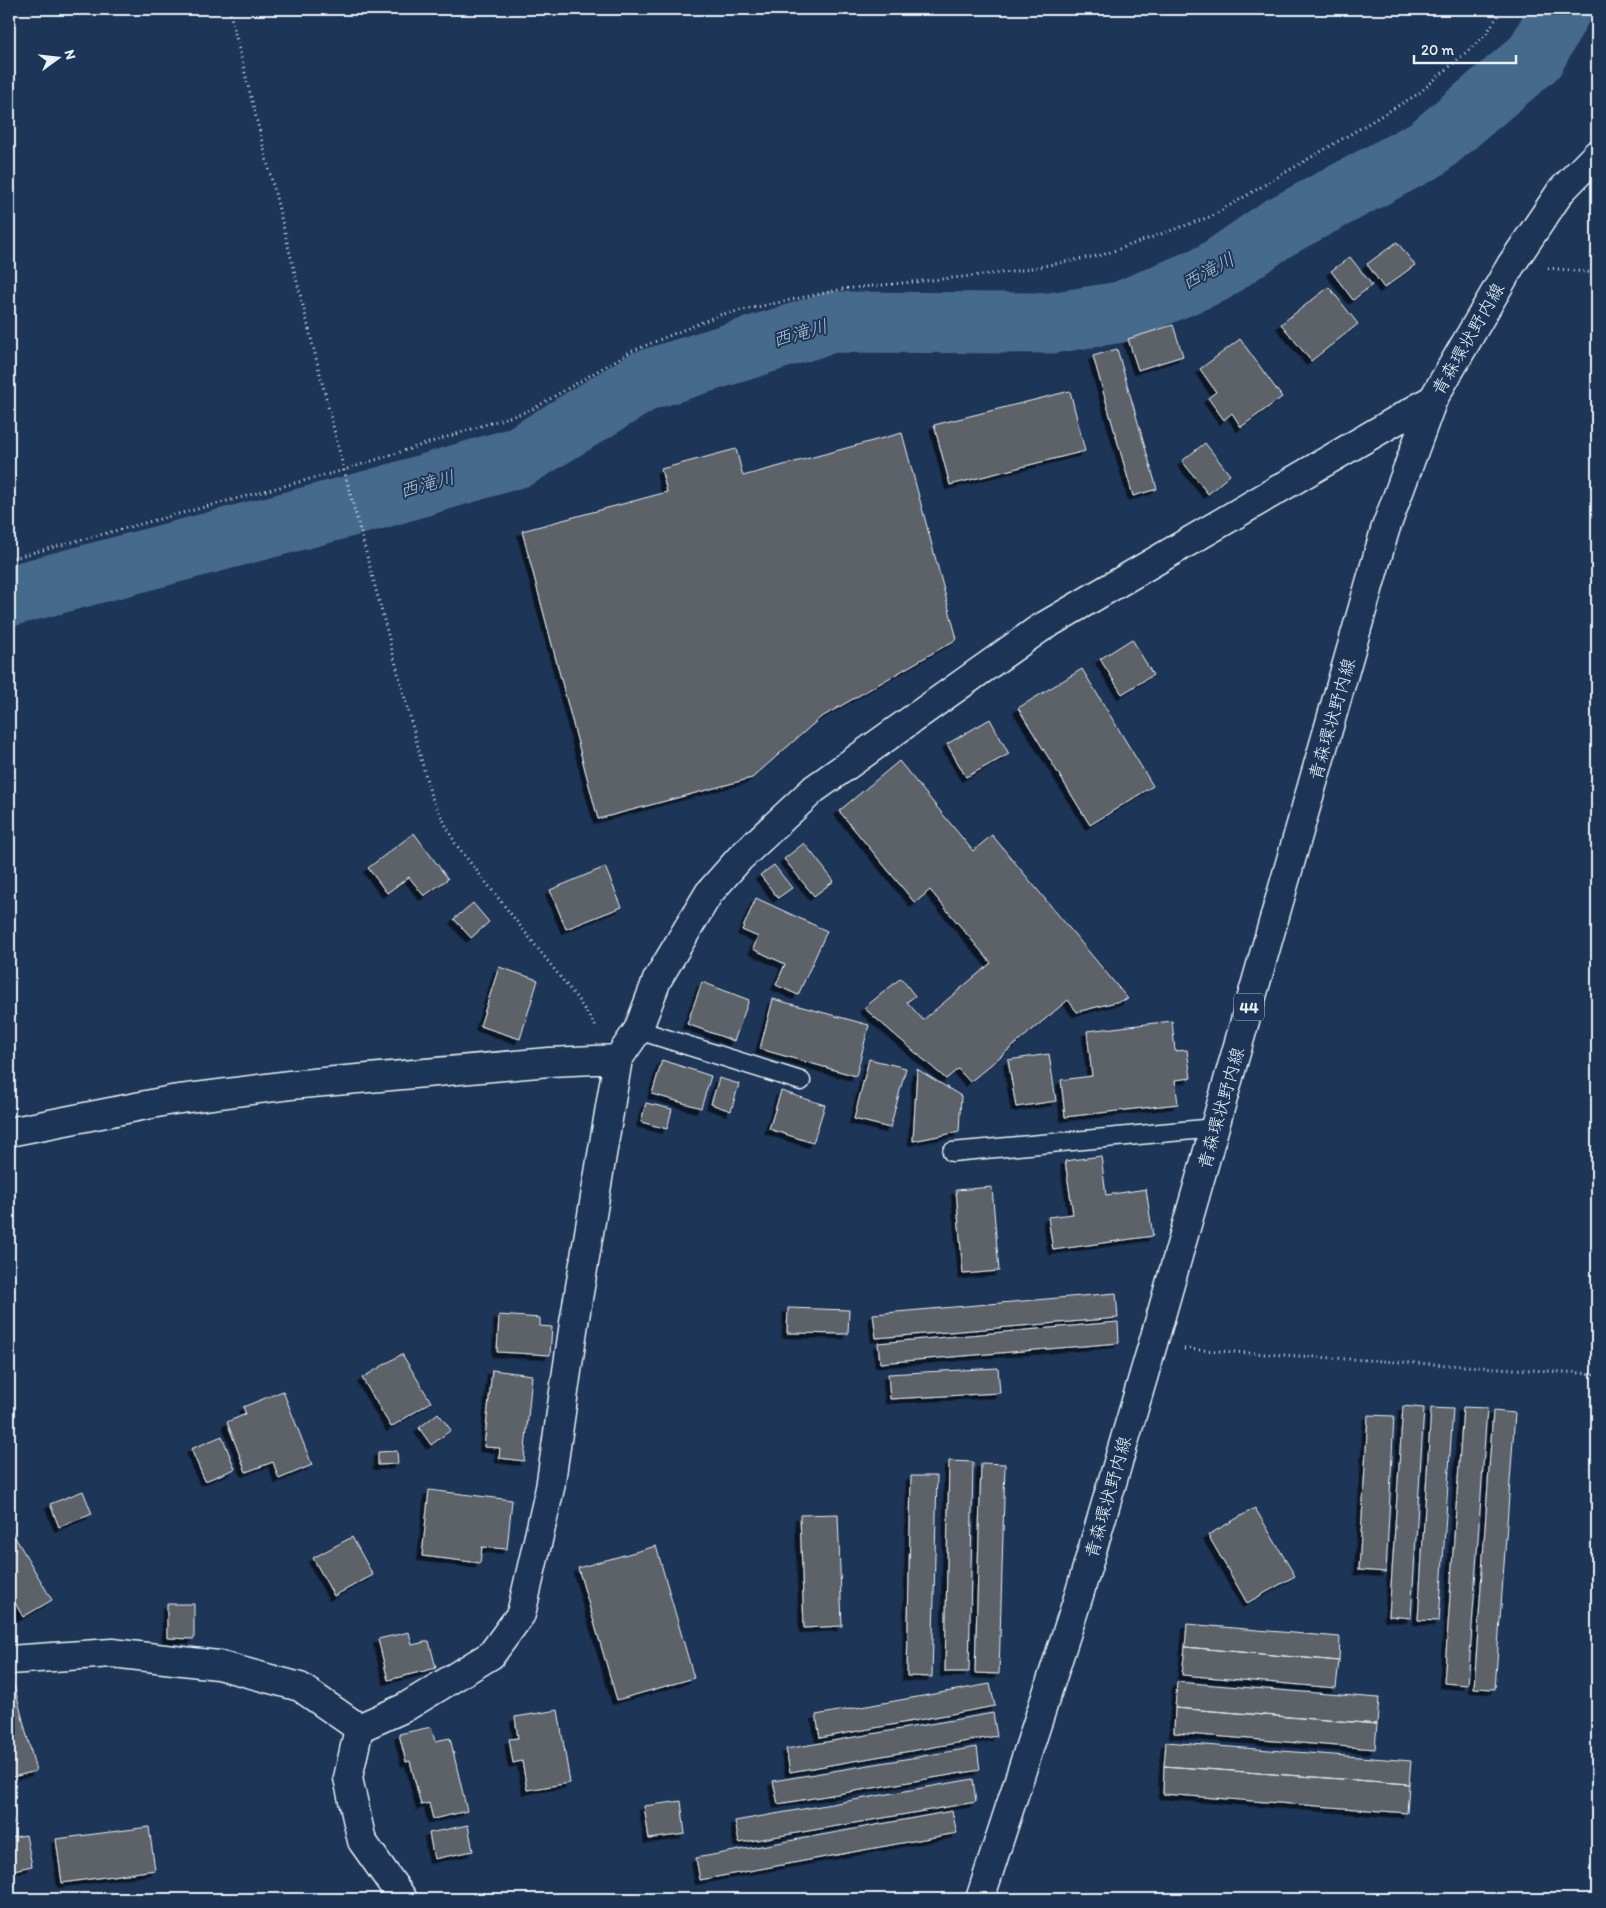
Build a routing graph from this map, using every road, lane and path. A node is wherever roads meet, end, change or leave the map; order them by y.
1 (228, 9) edge
2 (1502, 9) edge
3 (1597, 154) edge
4 (1511, 265) junction
5 (1597, 272) edge
6 (1433, 399) junction
7 (344, 470) junction
8 (9, 559) edge
9 (638, 1030) junction
10 (618, 1059) junction
11 (801, 1081) dead end
12 (1215, 1128) junction
13 (9, 1132) edge
14 (952, 1152) dead end
15 (1152, 1347) junction
16 (1597, 1374) edge
17 (9, 1660) edge
18 (359, 1728) junction
19 (403, 1899) edge
20 (980, 1899) edge

1 - 7 path
2 - 7 path
3 - 4 street, 青森環状野内線 / 44
4 - 5 path
4 - 6 street, 青森環状野内線 / 44
6 - 9 street
6 - 12 street, 青森環状野内線 / 44
7 - 8 path
7 - 10 path
9 - 10 street
9 - 11 lane
10 - 13 street
10 - 18 street
12 - 14 lane
12 - 15 street, 青森環状野内線 / 44
15 - 16 path
15 - 20 street, 青森環状野内線 / 44
17 - 18 street
18 - 19 street

